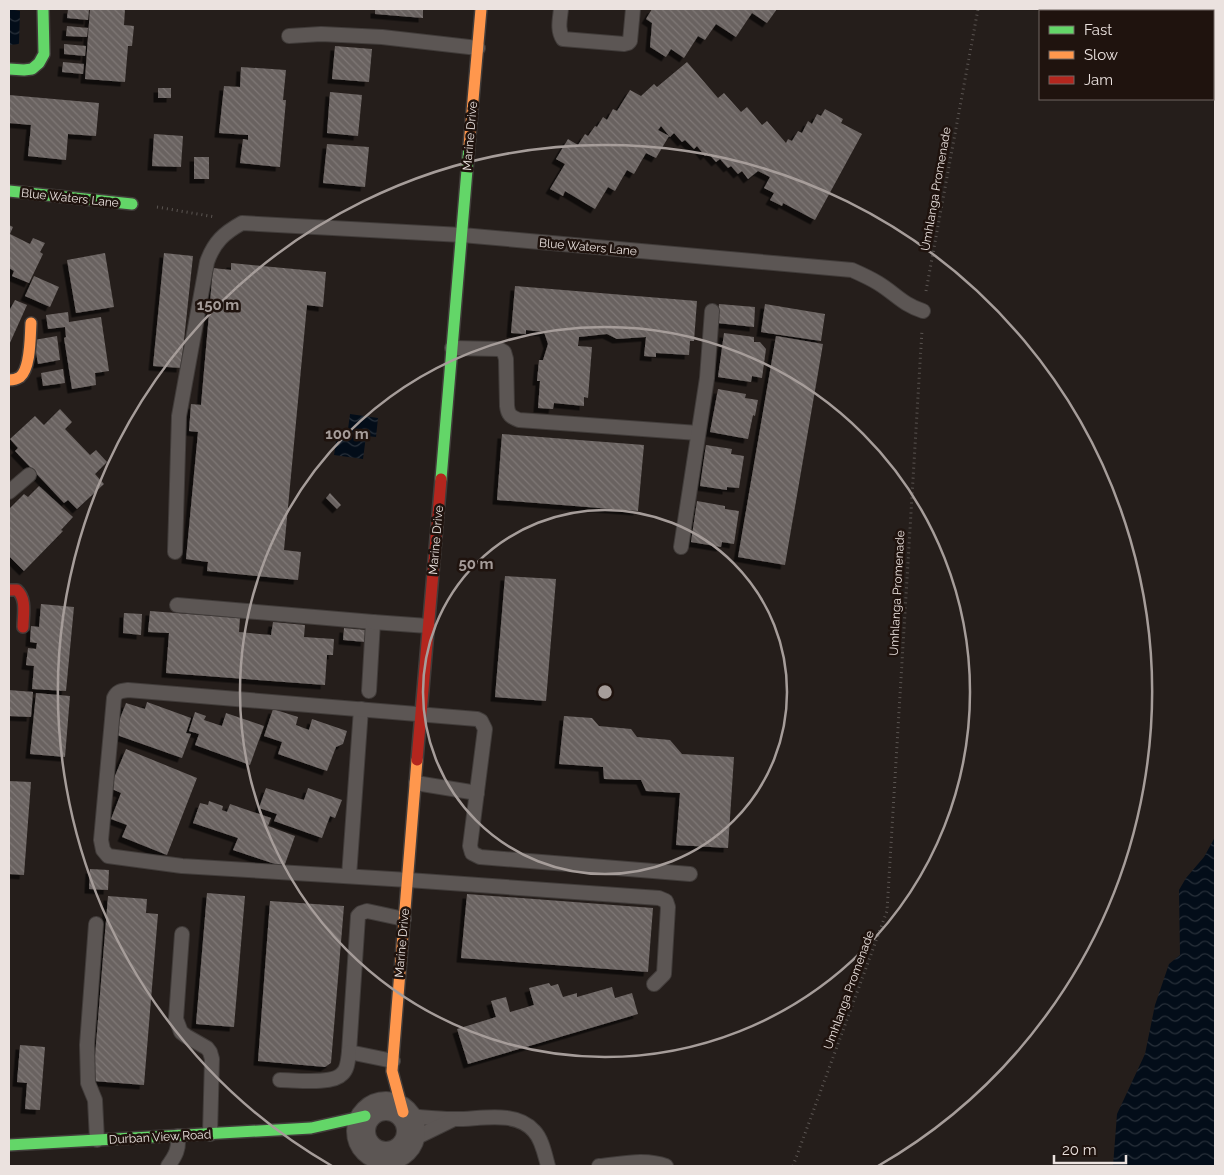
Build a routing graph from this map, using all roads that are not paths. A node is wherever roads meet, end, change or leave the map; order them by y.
1 (43, 9) edge
2 (481, 9) edge
3 (561, 9) edge
4 (633, 9) edge
5 (289, 36) dead end
6 (478, 48) junction
7 (9, 69) edge
8 (9, 191) edge
9 (132, 204) road end
10 (462, 235) junction
11 (712, 311) dead end
12 (923, 311) road end
13 (31, 322) dead end
14 (452, 348) junction
15 (9, 380) edge
16 (698, 433) junction
17 (28, 476) dead end
18 (9, 492) edge
19 (680, 547) dead end
20 (176, 552) dead end
21 (9, 590) edge
22 (177, 605) dead end
23 (373, 622) junction
24 (428, 626) junction
25 (23, 627) dead end
26 (369, 690) dead end
27 (361, 710) junction
28 (421, 714) junction
29 (416, 783) junction
30 (477, 793) junction
31 (690, 874) dead end
32 (349, 876) junction
33 (408, 880) junction
34 (404, 919) junction
35 (96, 924) dead end
36 (182, 934) dead end
37 (654, 984) dead end
38 (349, 1052) junction
39 (393, 1066) junction
40 (280, 1080) dead end
41 (367, 1114) junction
42 (453, 1120) junction
43 (311, 1128) junction
44 (210, 1134) junction
45 (178, 1136) junction
46 (402, 1137) edge
47 (97, 1140) junction
48 (9, 1145) edge
49 (367, 1154) edge
50 (168, 1166) edge
51 (548, 1166) edge
52 (599, 1166) edge
53 (666, 1166) edge

1 - 7 street
2 - 6 street, Marine Drive
3 - 4 lane
5 - 6 lane
6 - 10 street, Marine Drive
8 - 9 street, Blue Waters Lane
10 - 12 lane, Blue Waters Lane
10 - 14 street, Marine Drive
10 - 20 lane, Blue Waters Lane
11 - 16 lane
13 - 15 street
14 - 16 lane
14 - 24 street, Marine Drive
16 - 19 lane
17 - 18 lane
21 - 25 street
22 - 23 lane
23 - 24 lane
23 - 26 lane
24 - 28 street, Marine Drive
27 - 28 lane
27 - 32 lane
27 - 32 lane
28 - 29 street, Marine Drive
28 - 30 lane
29 - 30 lane
29 - 33 street, Marine Drive
30 - 31 lane
32 - 33 lane
33 - 34 street, Marine Drive
33 - 37 lane
34 - 38 lane
34 - 39 street, Marine Drive
35 - 47 lane
36 - 44 lane
38 - 39 lane
38 - 40 lane
39 - 41 street, Marine Drive
39 - 46 street, Marine Drive
41 - 43 street, Durban View Road
41 - 46 street
41 - 49 street
42 - 46 lane
42 - 46 lane
42 - 51 lane
43 - 44 street, Durban View Road
43 - 49 street, Durban View Road
44 - 45 street, Durban View Road
45 - 47 street, Durban View Road
45 - 50 lane
46 - 49 street
47 - 48 street, Durban View Road
52 - 53 lane

